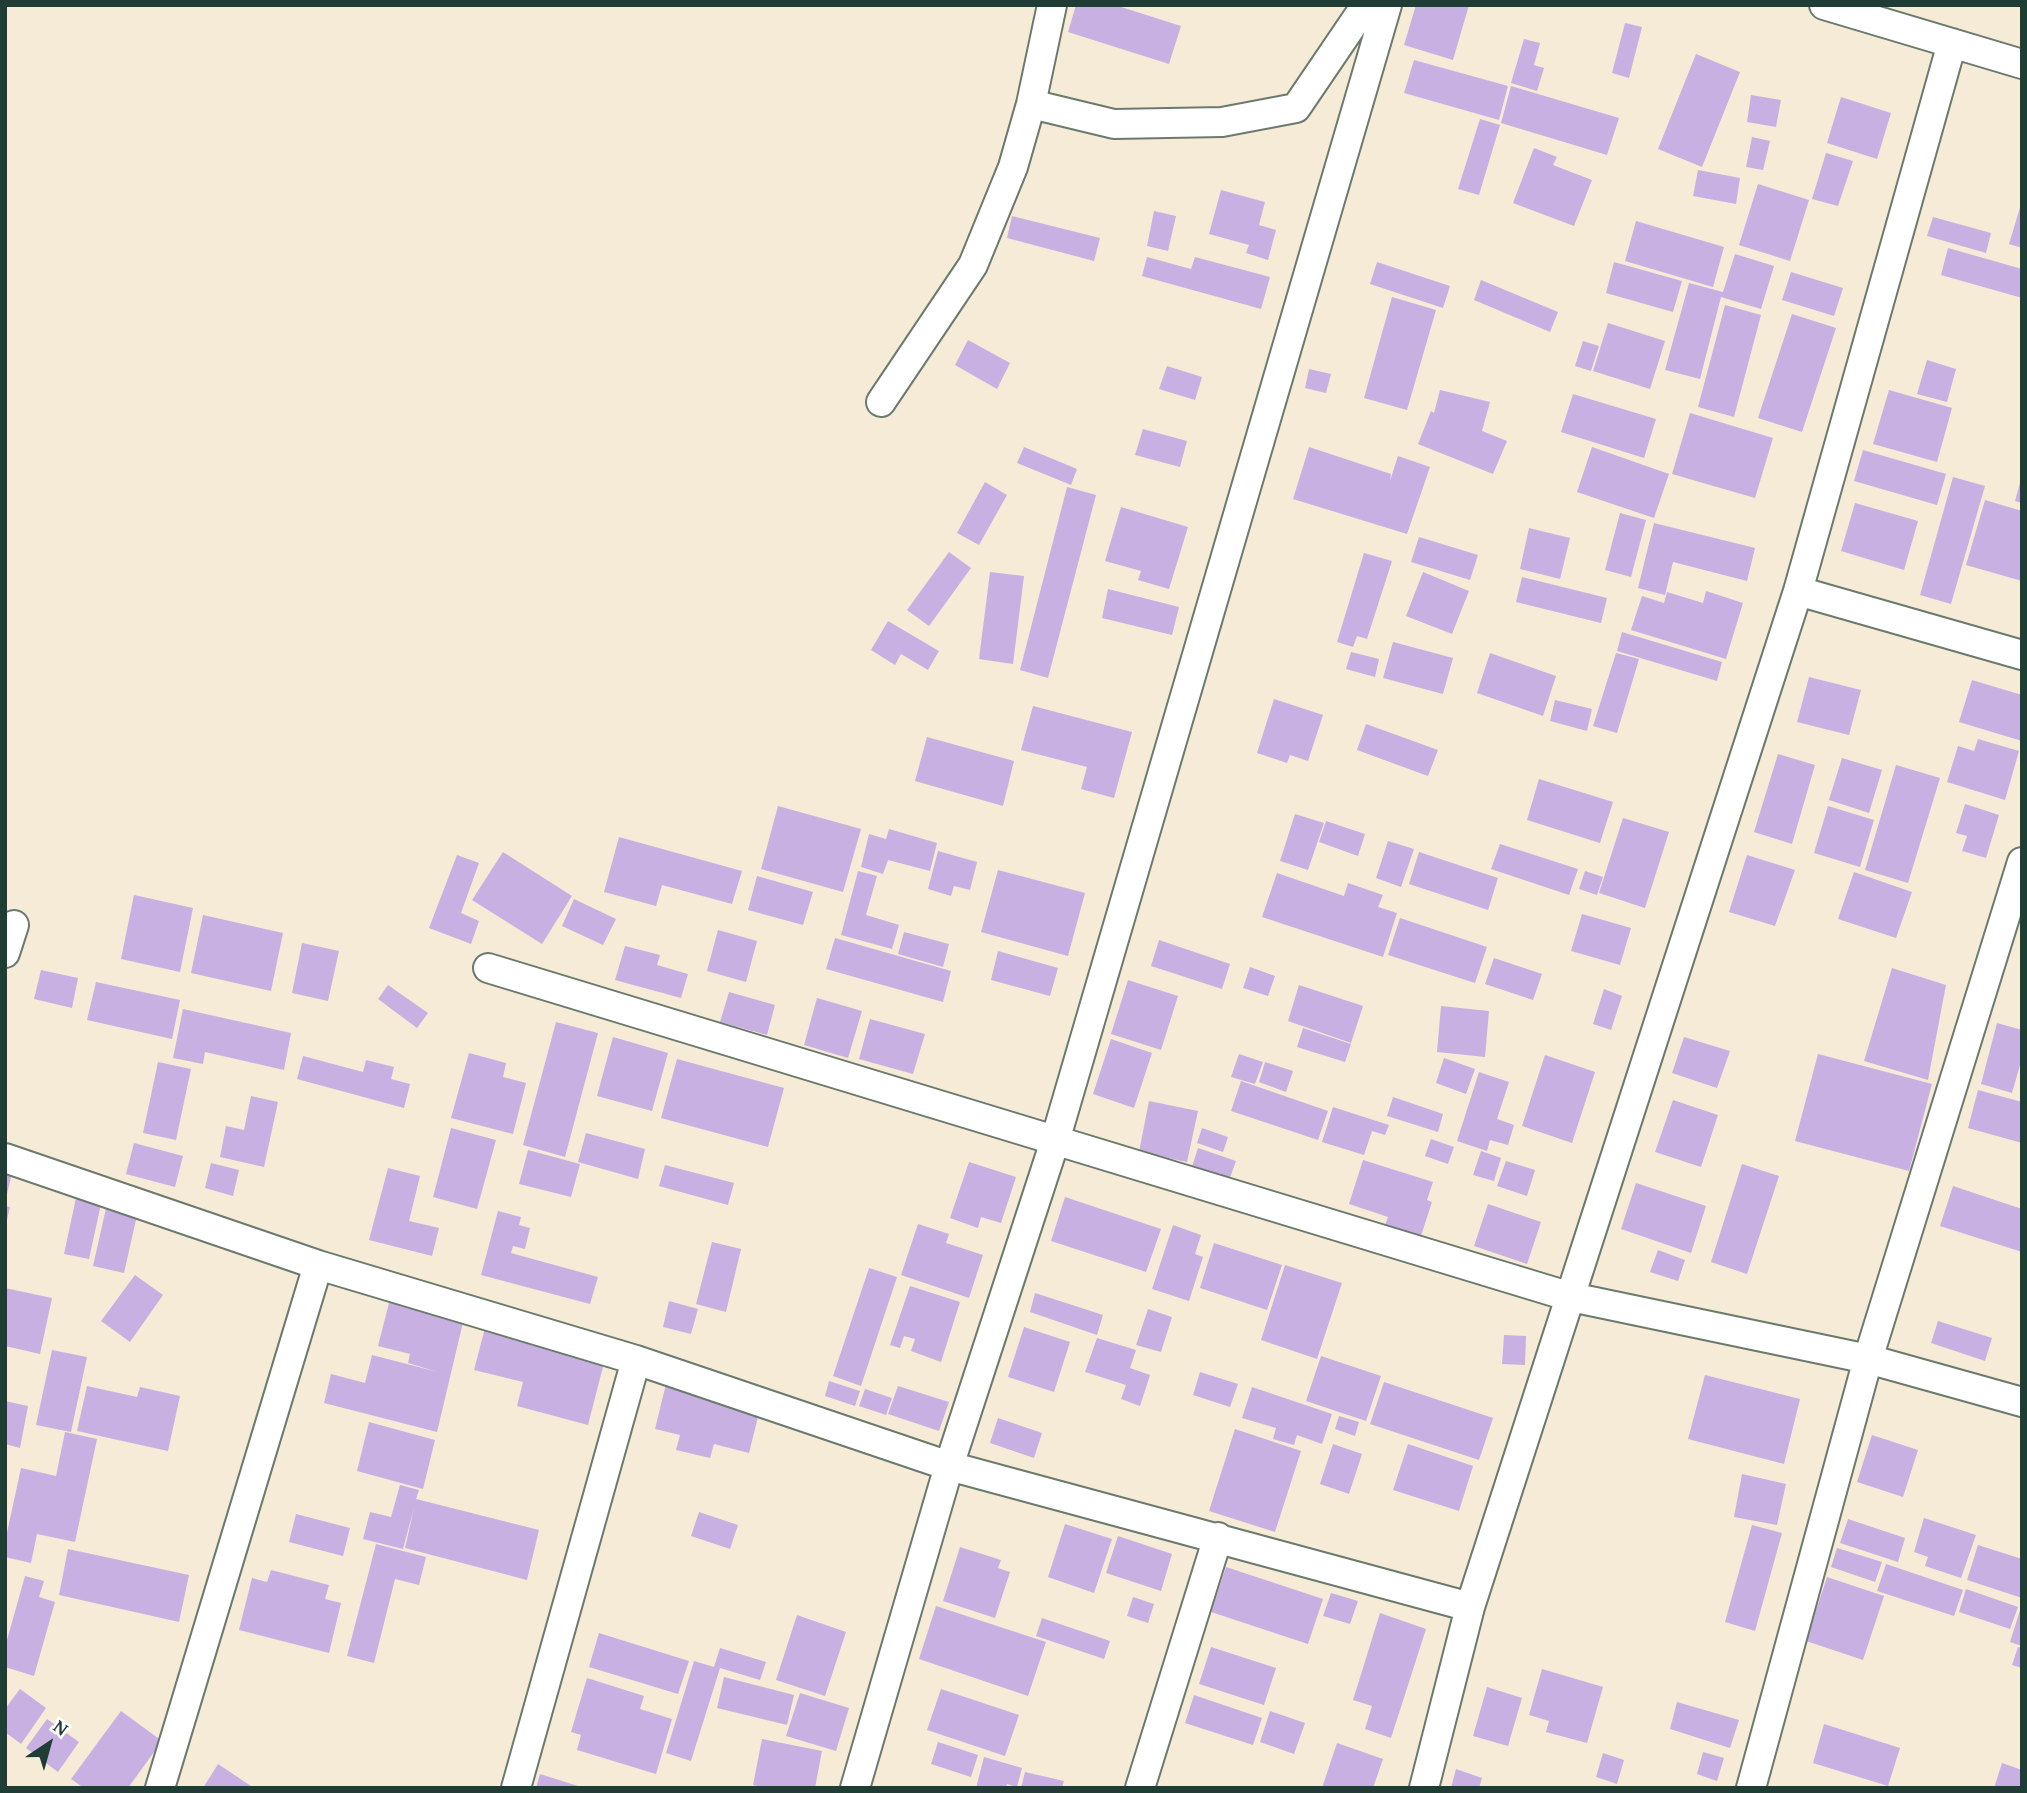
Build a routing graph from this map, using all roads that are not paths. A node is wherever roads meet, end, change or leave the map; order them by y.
1 (1052, 5) edge
2 (1366, 5) edge
3 (1387, 5) edge
4 (1824, 5) edge
5 (1952, 43) junction
6 (2022, 64) edge
7 (1031, 104) junction
8 (881, 402) dead end
9 (1798, 591) junction
10 (2022, 655) edge
11 (2022, 862) edge
12 (14, 925) dead end
13 (5, 953) edge
14 (488, 968) dead end
15 (1055, 1141) junction
16 (5, 1158) edge
17 (318, 1265) junction
18 (1571, 1297) junction
19 (1868, 1359) junction
20 (635, 1360) junction
21 (2022, 1402) edge
22 (949, 1466) junction
23 (1218, 1537) junction
24 (1470, 1607) junction
25 (160, 1788) edge
26 (516, 1788) edge
27 (855, 1788) edge
28 (1140, 1788) edge
29 (1424, 1788) edge
30 (1751, 1788) edge

1 - 7 street
2 - 7 street
3 - 15 street
4 - 5 street
5 - 6 street
5 - 9 street
7 - 8 street
9 - 10 street
9 - 18 street
11 - 19 street
12 - 13 street
14 - 15 street
15 - 18 street
15 - 22 street
16 - 17 street
17 - 20 street
17 - 25 street
18 - 19 street
18 - 24 street
19 - 21 street
19 - 30 street
20 - 22 street
20 - 26 street
22 - 23 street
22 - 27 street
23 - 24 street
23 - 28 street
24 - 29 street

